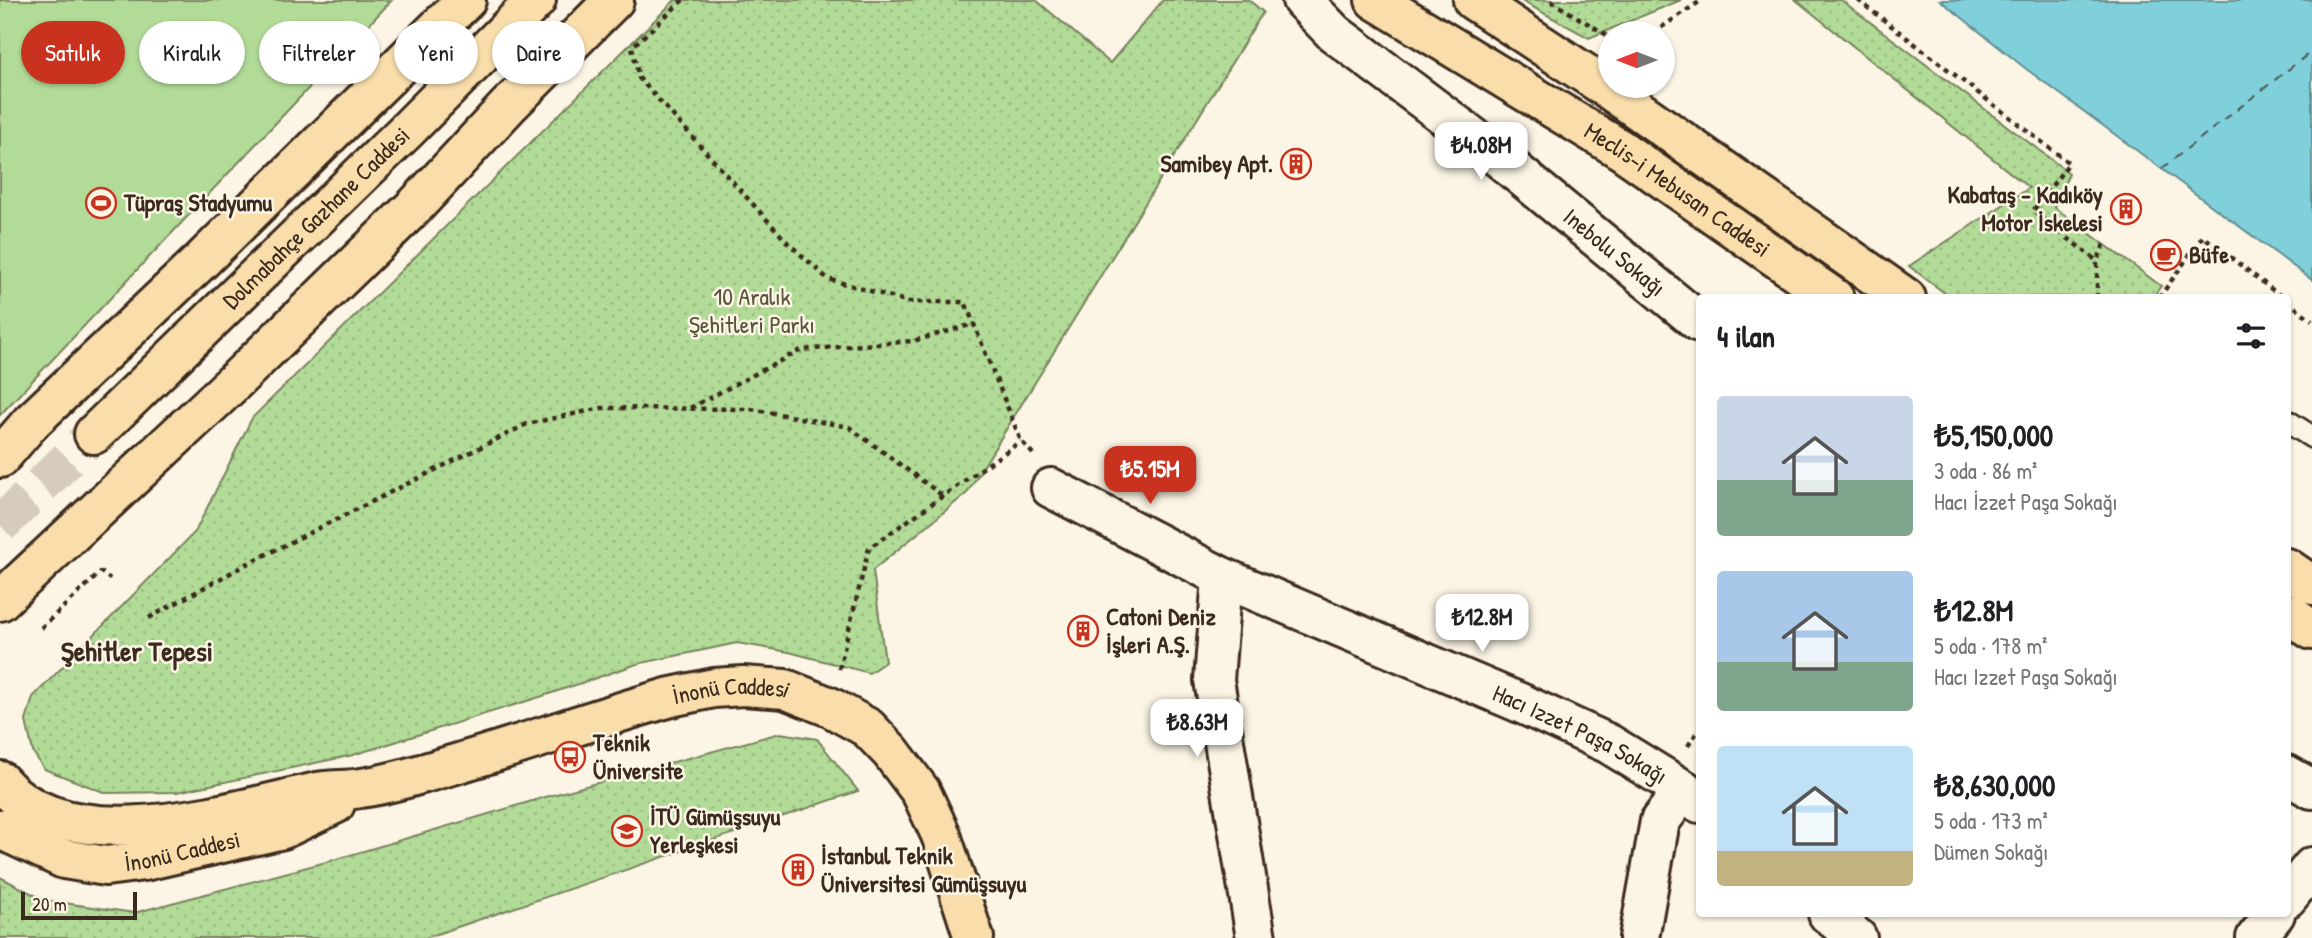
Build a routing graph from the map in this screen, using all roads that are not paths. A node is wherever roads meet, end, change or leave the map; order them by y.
1 (466, 0) edge
2 (536, 0) edge
3 (614, 0) edge
4 (1303, 0) edge
5 (1375, 0) edge
6 (1473, 0) edge
7 (1828, 294) edge
8 (1900, 294) edge
9 (1696, 320) edge
10 (2291, 424) edge
11 (94, 434) tunnel mouth
12 (2312, 437) edge
13 (0, 458) edge
14 (1051, 488) dead end
15 (1222, 578) junction
16 (2301, 584) edge
17 (0, 601) edge
18 (2312, 630) edge
19 (2291, 777) edge
20 (0, 780) edge
21 (360, 789) junction
22 (2312, 789) edge
23 (1692, 797) edge
24 (0, 829) edge
25 (2312, 867) edge
26 (2291, 893) edge
27 (1832, 917) edge
28 (2273, 917) edge
29 (974, 938) edge
30 (1255, 938) edge
31 (1639, 938) edge
32 (1857, 938) edge
33 (2256, 938) edge

1 - 13 main road
2 - 11 main road, Dolmabahçe Gazhane Caddesi
3 - 17 main road
4 - 9 street, Inebolu Sokağı
5 - 7 main road, Meclis-i Mebusan Caddesi
6 - 8 main road, Meclis-i Mebusan Caddesi
10 - 12 lane
14 - 15 street, Hacı Izzet Paşa Sokağı
15 - 23 street, Hacı Izzet Paşa Sokağı
15 - 30 street
16 - 18 main road
19 - 22 street
20 - 21 main road, İnonü Caddesi
21 - 24 main road, İnonü Caddesi
21 - 29 main road, İnonü Caddesi
23 - 31 street
25 - 26 street
27 - 32 street
28 - 33 street

